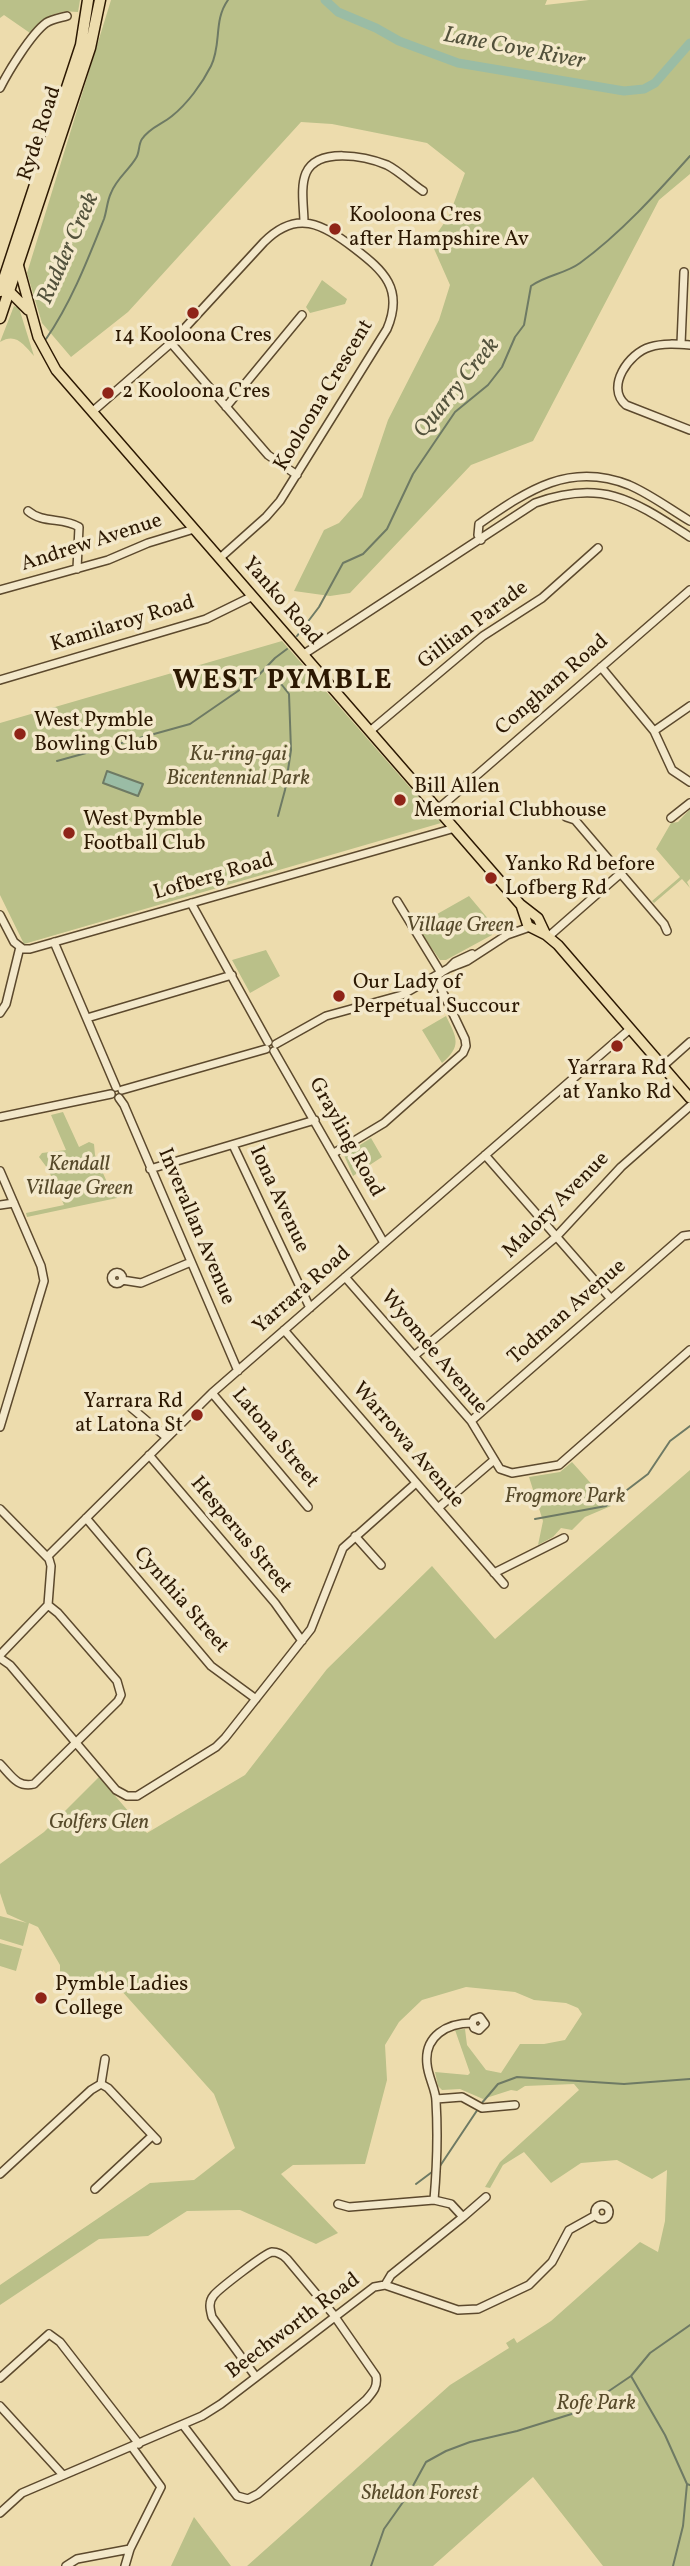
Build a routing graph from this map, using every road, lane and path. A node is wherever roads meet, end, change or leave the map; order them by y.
1 (88, 0) edge
2 (100, 0) edge
3 (67, 16) dead end
4 (0, 88) edge
5 (423, 191) dead end
6 (304, 223) junction
7 (18, 264) junction
8 (684, 272) dead end
9 (5, 288) edge
10 (28, 301) junction
11 (31, 314) junction
12 (302, 315) dead end
13 (0, 318) edge
14 (171, 344) junction
15 (681, 344) junction
16 (690, 345) edge
17 (226, 407) junction
18 (92, 412) junction
19 (690, 430) edge
20 (297, 475) junction
21 (28, 511) dead end
22 (690, 521) edge
23 (194, 529) junction
24 (689, 533) edge
25 (481, 540) junction
26 (598, 548) dead end
27 (220, 558) junction
28 (77, 569) junction
29 (0, 590) edge
30 (690, 590) edge
31 (253, 596) junction
32 (304, 654) junction
33 (601, 667) junction
34 (0, 680) edge
35 (690, 706) edge
36 (370, 731) junction
37 (654, 731) junction
38 (690, 782) edge
39 (690, 803) edge
40 (438, 809) junction
41 (566, 817) dead end
42 (671, 818) dead end
43 (455, 828) junction
44 (621, 873) junction
45 (397, 901) dead end
46 (191, 903) junction
47 (0, 915) edge
48 (532, 922) junction
49 (667, 931) dead end
50 (547, 936) junction
51 (54, 942) junction
52 (20, 947) junction
53 (232, 975) junction
54 (438, 975) junction
55 (0, 1013) edge
56 (87, 1018) junction
57 (630, 1029) junction
58 (690, 1042) edge
59 (271, 1046) junction
60 (662, 1067) junction
61 (117, 1092) junction
62 (690, 1098) edge
63 (690, 1106) edge
64 (0, 1117) edge
65 (315, 1120) junction
66 (233, 1145) junction
67 (334, 1153) junction
68 (485, 1155) junction
69 (150, 1169) junction
70 (0, 1171) edge
71 (14, 1203) junction
72 (0, 1205) edge
73 (690, 1236) edge
74 (556, 1237) junction
75 (384, 1243) junction
76 (191, 1262) junction
77 (345, 1277) junction
78 (122, 1280) dead end
79 (611, 1299) junction
80 (310, 1308) junction
81 (284, 1331) junction
82 (690, 1350) edge
83 (414, 1356) junction
84 (238, 1371) junction
85 (212, 1393) junction
86 (128, 1405) dead end
87 (471, 1421) junction
88 (0, 1427) edge
89 (166, 1437) junction
90 (149, 1455) junction
91 (494, 1460) junction
92 (416, 1483) junction
93 (308, 1507) dead end
94 (438, 1508) junction
95 (0, 1509) edge
96 (86, 1518) junction
97 (355, 1536) junction
98 (564, 1538) dead end
99 (47, 1557) junction
100 (381, 1565) dead end
101 (494, 1573) junction
102 (504, 1584) dead end
103 (48, 1605) junction
104 (302, 1642) junction
105 (0, 1656) edge
106 (256, 1699) junction
107 (76, 1741) junction
108 (0, 1764) edge
109 (472, 2023) dead end
110 (105, 2059) dead end
111 (101, 2084) junction
112 (436, 2099) junction
113 (515, 2105) dead end
114 (0, 2174) edge
115 (94, 2189) dead end
116 (486, 2197) dead end
117 (434, 2200) junction
118 (338, 2204) dead end
119 (596, 2215) dead end
120 (463, 2217) junction
121 (386, 2286) junction
122 (335, 2317) junction
123 (47, 2325) dead end
124 (49, 2334) junction
125 (256, 2377) junction
126 (0, 2378) edge
127 (0, 2406) edge
128 (184, 2426) junction
129 (135, 2445) junction
130 (63, 2475) junction
131 (0, 2513) edge
132 (130, 2549) junction
133 (66, 2566) edge
134 (125, 2566) edge

1 - 9 highway, Ryde Road
2 - 7 highway, Ryde Road
3 - 4 street
5 - 6 street
6 - 14 street
6 - 20 street, Kooloona Crescent
7 - 9 highway, Ryde Road
7 - 10 main road, Yanko Road
8 - 15 street
9 - 10 main road
9 - 11 main road, Yanko Road
9 - 13 highway, Ryde Road
10 - 11 main road, Yanko Road
11 - 18 main road, Yanko Road
12 - 17 street
14 - 17 street
14 - 18 street
15 - 16 street
15 - 19 street
17 - 20 street
18 - 23 main road, Yanko Road
20 - 27 street, Kooloona Crescent
21 - 28 street
22 - 25 street
23 - 27 main road, Yanko Road
23 - 28 street, Andrew Avenue
24 - 25 street
25 - 32 street
26 - 36 street, Gillian Parade
27 - 31 main road, Yanko Road
28 - 29 street, Andrew Avenue
30 - 33 street, Congham Road
31 - 32 main road, Yanko Road
31 - 34 street, Kamilaroy Road
32 - 36 main road, Yanko Road
33 - 37 street
33 - 40 street, Congham Road
35 - 37 street
36 - 40 main road, Yanko Road
37 - 38 street
39 - 42 street
40 - 43 main road, Yanko Road
41 - 44 street
43 - 46 street, Lofberg Road
43 - 48 main road, Yanko Road
44 - 49 street
44 - 50 street
45 - 54 street
46 - 51 street, Lofberg Road
46 - 53 street, Grayling Road
47 - 52 street
48 - 50 main road, Yanko Road
48 - 54 street
50 - 57 main road, Yanko Road
51 - 52 street, Lofberg Road
51 - 56 street, Inverallan Avenue
52 - 55 street
53 - 56 street
53 - 59 street, Grayling Road
54 - 59 street
54 - 67 street
56 - 61 street, Inverallan Avenue
57 - 60 main road, Yanko Road
57 - 68 street, Yarrara Road
58 - 60 street
59 - 61 street
59 - 65 street, Grayling Road
60 - 62 main road, Yanko Road
61 - 64 street
61 - 69 street, Inverallan Avenue
63 - 74 street, Malory Avenue
65 - 66 street
65 - 67 street, Grayling Road
66 - 69 street
66 - 80 street, Iona Avenue
67 - 75 street, Grayling Road
68 - 74 street
68 - 75 street, Yarrara Road
69 - 76 street, Inverallan Avenue
70 - 71 street
71 - 72 street
71 - 88 street
73 - 79 street, Todman Avenue
74 - 79 street
74 - 83 street, Malory Avenue
75 - 77 street, Yarrara Road
76 - 78 street
76 - 84 street, Inverallan Avenue
77 - 80 street, Yarrara Road
77 - 83 street, Wyomee Avenue
79 - 87 street, Todman Avenue
80 - 81 street, Yarrara Road
81 - 84 street, Yarrara Road
81 - 92 street, Warrowa Avenue
82 - 91 street
83 - 87 street, Wyomee Avenue
84 - 85 street, Yarrara Road
85 - 89 street, Yarrara Road
85 - 93 street, Latona Street
86 - 89 street
87 - 91 street, Wyomee Avenue
89 - 90 street, Yarrara Road
90 - 96 street, Yarrara Road
90 - 104 street, Hesperus Street
91 - 94 street
92 - 94 street, Warrowa Avenue
92 - 97 street
94 - 101 street, Warrowa Avenue
95 - 99 street
96 - 99 street, Yarrara Road
96 - 106 street, Cynthia Street
97 - 100 street
97 - 104 street
98 - 101 street
99 - 103 street
101 - 102 street, Warrowa Avenue
103 - 105 street
103 - 107 street
104 - 106 street
105 - 107 street
106 - 107 street
107 - 108 street
109 - 112 street
110 - 111 street
111 - 114 street
111 - 115 street
112 - 113 street
112 - 117 street
116 - 120 street
117 - 118 street
117 - 120 street
119 - 121 street, Beechworth Road
120 - 121 street
121 - 122 street, Beechworth Road
122 - 125 street, Beechworth Road
122 - 125 street
122 - 128 street
123 - 124 street
124 - 126 street
124 - 129 street
125 - 128 street, Beechworth Road
127 - 130 street
128 - 129 street, Beechworth Road
129 - 130 street, Beechworth Road
129 - 132 street
130 - 131 street, Beechworth Road
132 - 133 street
132 - 134 street

